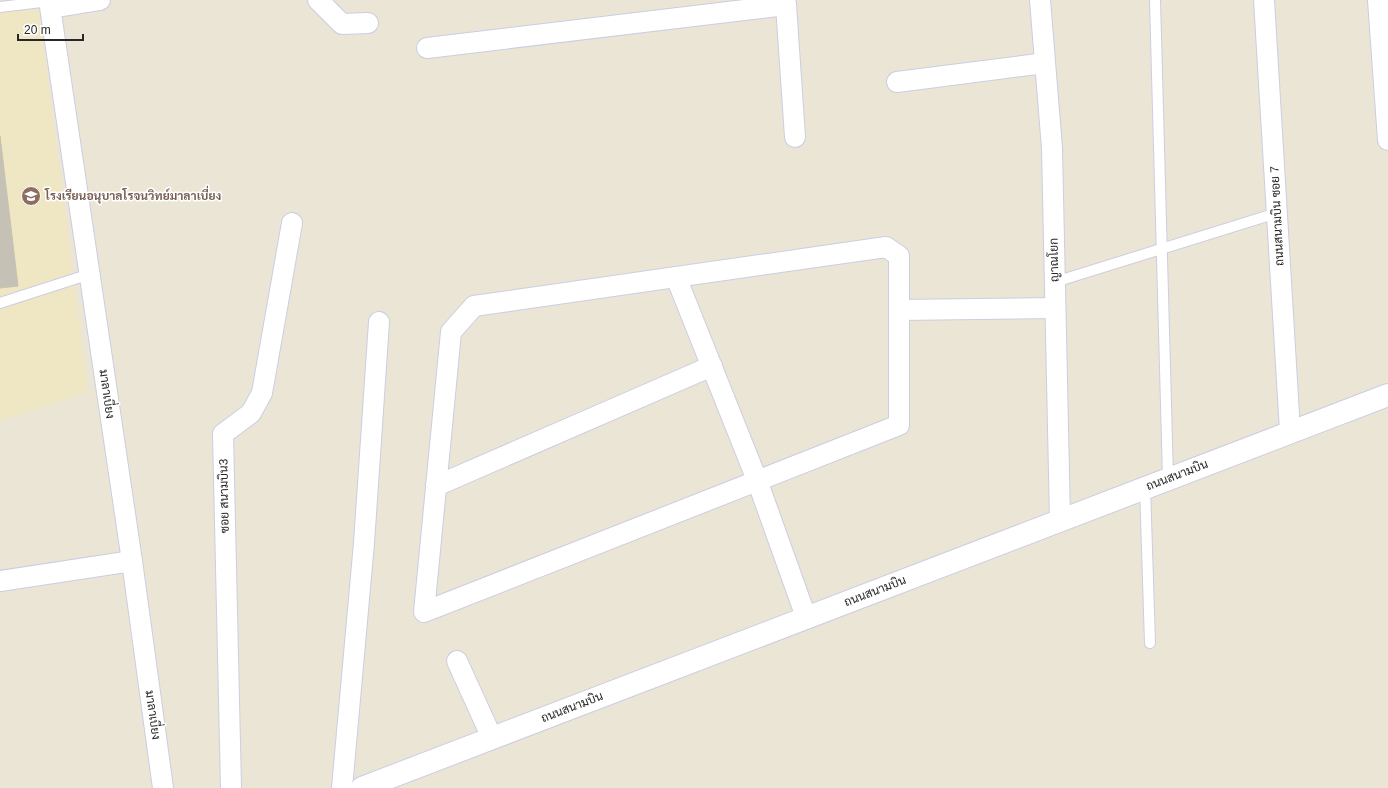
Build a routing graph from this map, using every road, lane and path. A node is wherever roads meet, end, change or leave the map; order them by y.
1 (100, 0) edge
2 (318, 0) edge
3 (1040, 0) edge
4 (1155, 0) edge
5 (1264, 0) edge
6 (1378, 0) edge
7 (786, 2) edge
8 (50, 3) edge
9 (0, 7) edge
10 (368, 23) dead end
11 (428, 48) dead end
12 (1045, 63) junction
13 (897, 82) dead end
14 (795, 137) dead end
15 (1388, 140) edge
16 (1277, 213) junction
17 (292, 223) dead end
18 (1162, 248) junction
19 (90, 274) junction
20 (676, 277) junction
21 (1055, 282) junction
22 (0, 303) edge
23 (1055, 308) junction
24 (899, 310) junction
25 (379, 322) dead end
26 (712, 366) junction
27 (1388, 395) edge
28 (1290, 431) junction
29 (1168, 478) junction
30 (757, 480) junction
31 (436, 486) junction
32 (1145, 487) junction
33 (1060, 520) junction
34 (132, 561) junction
35 (0, 582) edge
36 (806, 617) junction
37 (1150, 643) dead end
38 (457, 661) dead end
39 (492, 738) junction
40 (163, 788) edge
41 (231, 788) edge
42 (342, 788) edge
43 (362, 788) edge

1 - 8 street
2 - 10 street
3 - 12 street, ญาณโยก
4 - 18 lane
5 - 16 street, ถนนสนามบิน ซอย 7
6 - 15 street
7 - 11 street
7 - 14 street
8 - 9 lane
8 - 19 street, มาลาเบี่ยง
12 - 13 street
12 - 21 street, ญาณโยก
16 - 18 lane
16 - 28 street, ถนนสนามบิน ซอย 7
17 - 41 street, ซอย สนามบิน3
18 - 21 lane
18 - 29 lane
19 - 22 lane
19 - 34 street, มาลาเบี่ยง
20 - 24 street
20 - 26 street
20 - 31 street
21 - 23 street, ญาณโยก
23 - 24 street
23 - 33 street, ญาณโยก
24 - 30 street
25 - 42 street
26 - 30 street
26 - 31 street
27 - 28 street, ถนนสนามบิน
28 - 29 street, ถนนสนามบิน
29 - 32 street, ถนนสนามบิน
30 - 31 street
30 - 36 street
32 - 33 street, ถนนสนามบิน
32 - 37 lane
33 - 36 street, ถนนสนามบิน
34 - 35 street
34 - 40 street, มาลาเบี่ยง
36 - 39 street, ถนนสนามบิน
38 - 39 street
39 - 43 street, ถนนสนามบิน

